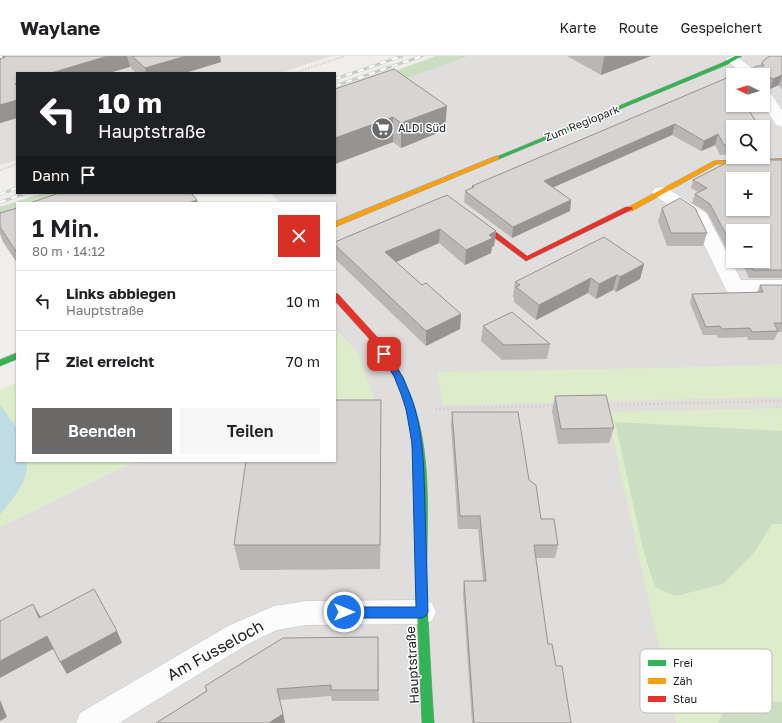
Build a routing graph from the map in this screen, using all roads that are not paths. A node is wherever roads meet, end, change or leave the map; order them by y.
1 (4, 56) edge
2 (0, 57) edge
3 (736, 58) edge
4 (746, 68) edge
5 (770, 103) edge
6 (782, 122) edge
7 (782, 161) edge
8 (430, 186) junction
9 (661, 192) junction
10 (440, 193) dead end
11 (464, 211) edge
12 (336, 225) edge
13 (782, 286) edge
14 (336, 297) edge
15 (16, 356) edge
16 (0, 363) edge
17 (422, 612) junction
18 (91, 723) edge
19 (428, 723) edge

1 - 2 street
3 - 4 street, Zum Regiopark
3 - 8 street, Zum Regiopark
5 - 6 street
7 - 9 street
8 - 10 street
8 - 12 street, Zum Regiopark
9 - 11 street
9 - 13 street
14 - 17 street, Hauptstraße
15 - 16 street
17 - 18 street, Am Fusseloch
17 - 19 street, Hauptstraße

